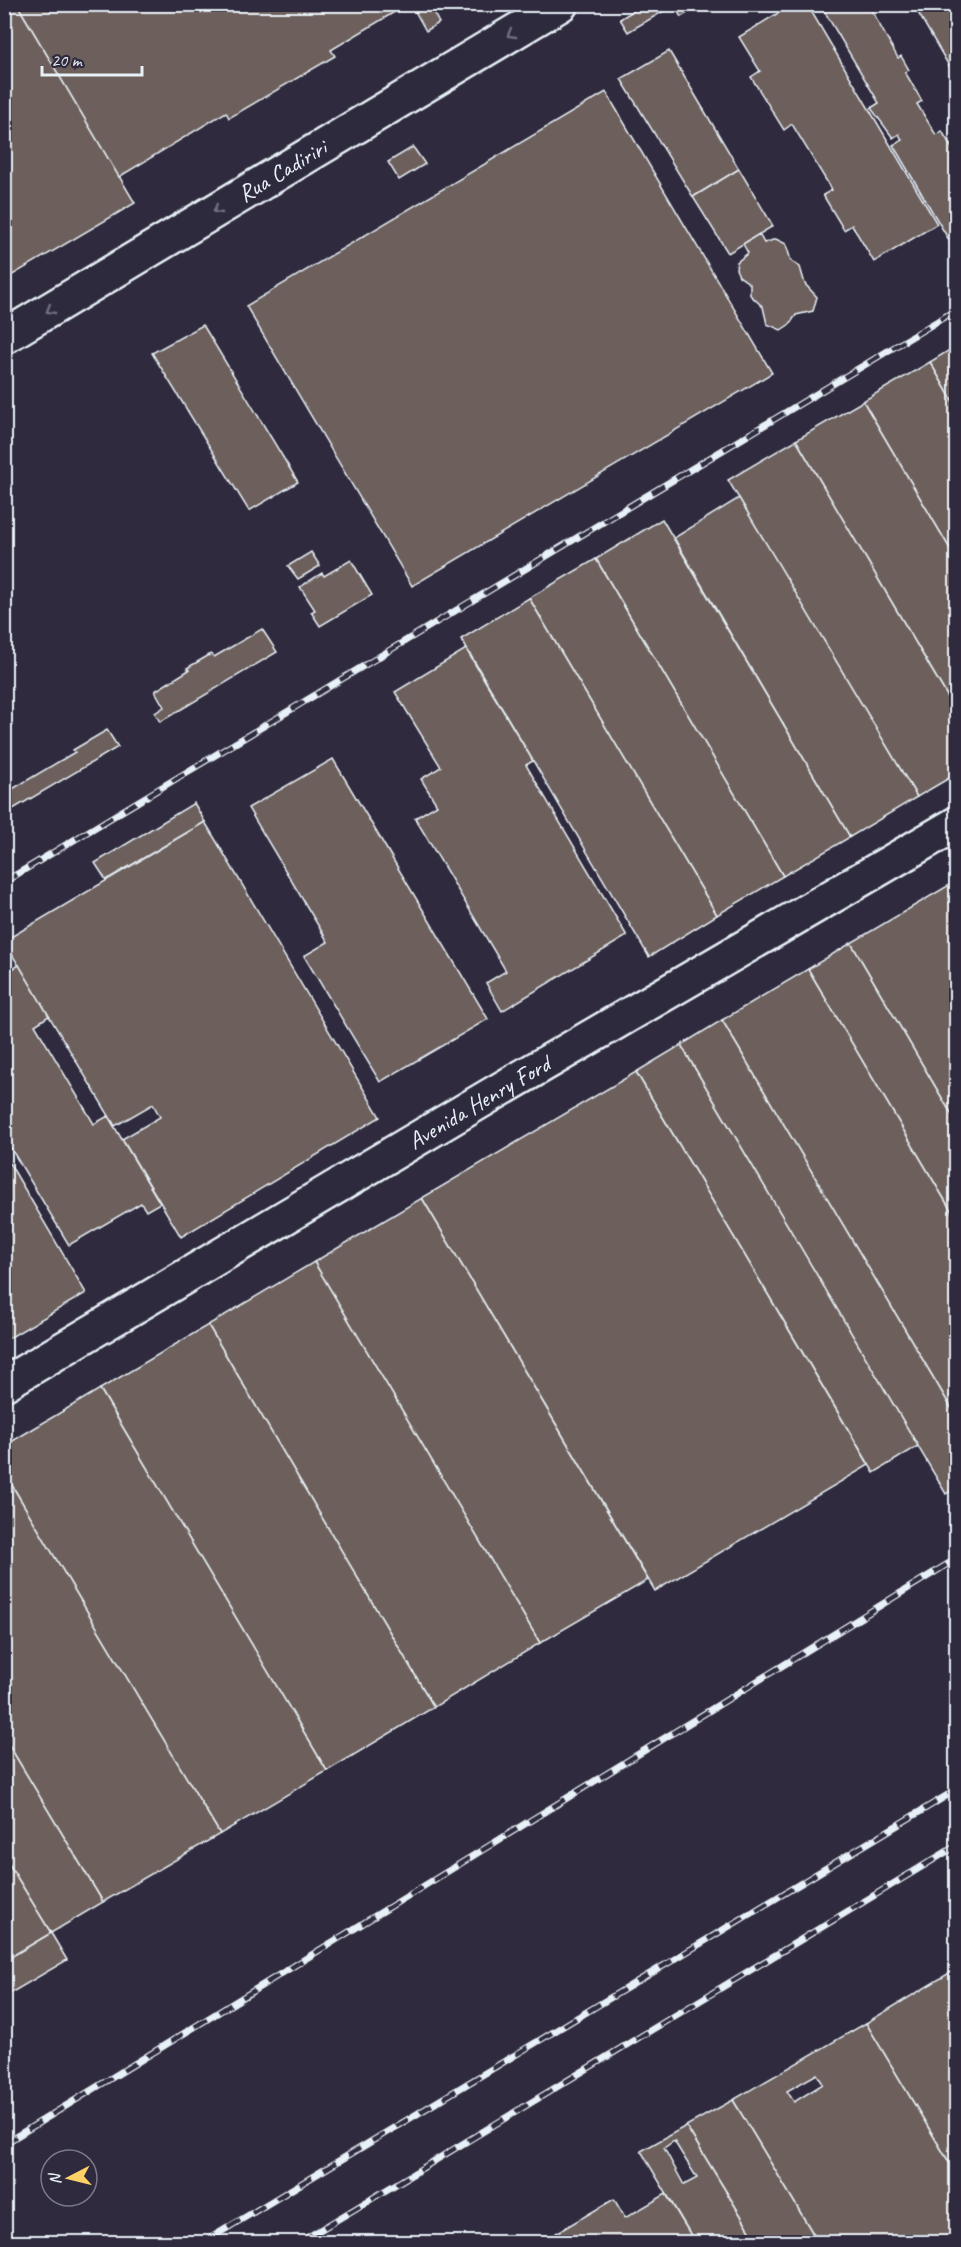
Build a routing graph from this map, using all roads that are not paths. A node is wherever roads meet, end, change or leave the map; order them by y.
1 (561, 4) edge
2 (4, 337) edge
3 (957, 824) edge
4 (4, 1384) edge

1 -> 2 street, Rua Cadiriri
3 - 4 street, Avenida Henry Ford

